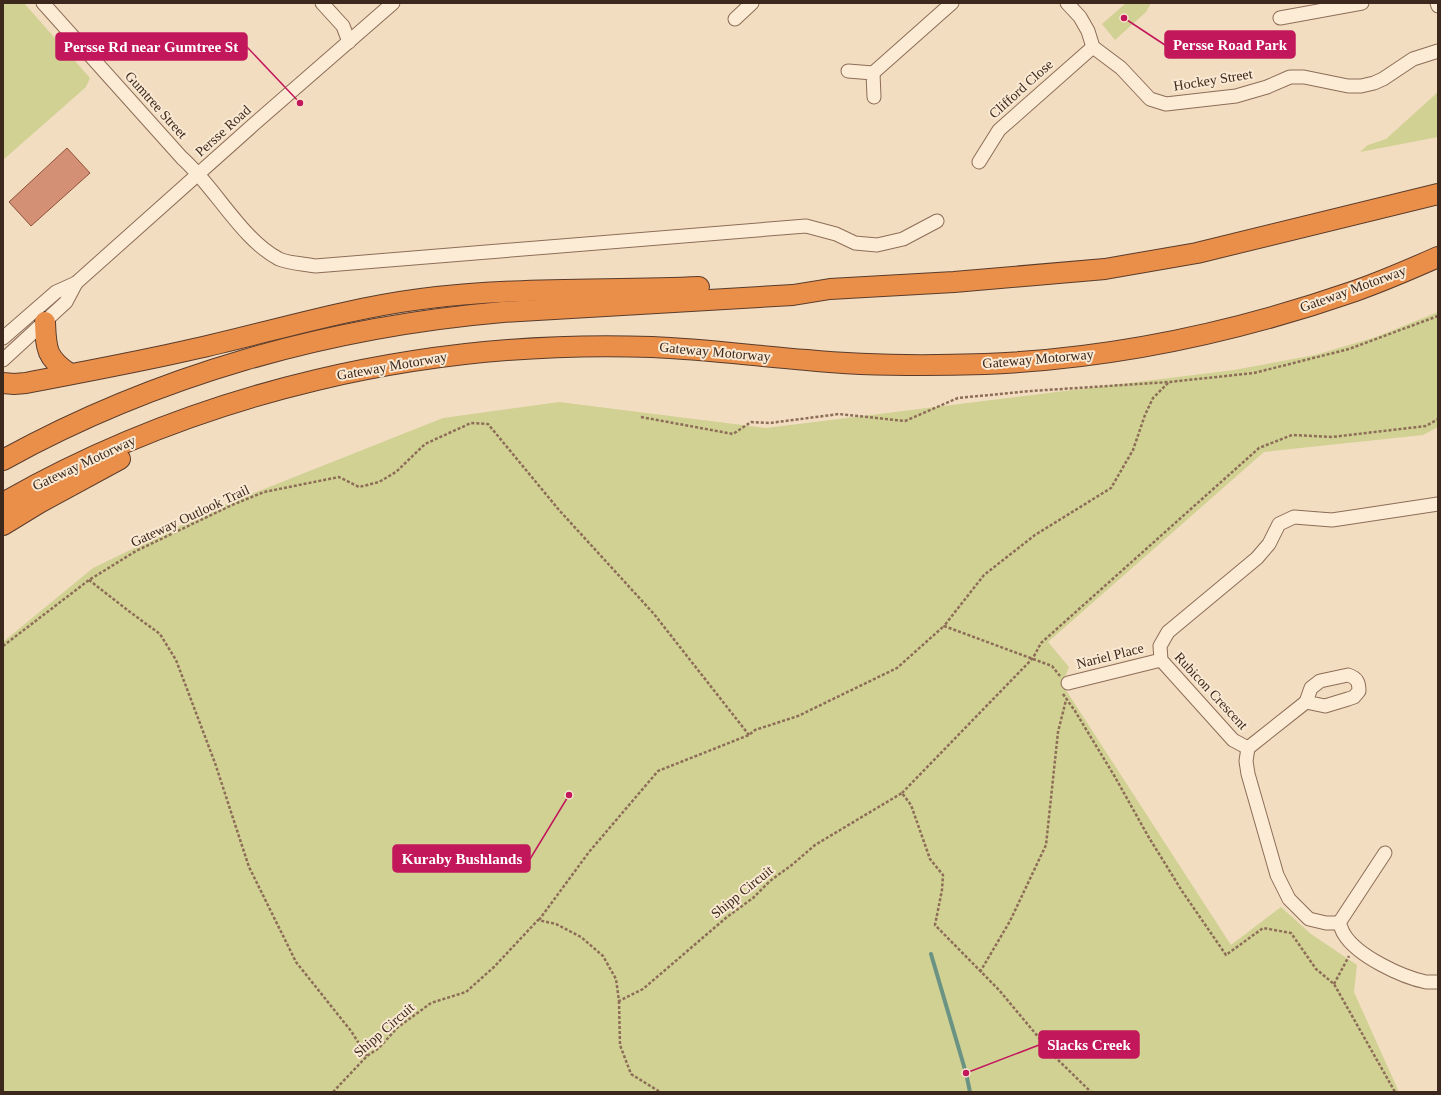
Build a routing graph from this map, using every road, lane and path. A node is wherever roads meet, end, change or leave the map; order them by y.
1 (43, 3) edge
2 (322, 3) edge
3 (393, 3) edge
4 (752, 3) edge
5 (952, 3) edge
6 (1067, 3) edge
7 (1362, 3) edge
8 (1280, 18) dead end
9 (735, 19) dead end
10 (349, 42) junction
11 (1093, 47) junction
12 (1438, 50) edge
13 (848, 71) dead end
14 (873, 73) junction
15 (874, 97) dead end
16 (979, 162) dead end
17 (199, 174) junction
18 (1438, 194) edge
19 (937, 221) dead end
20 (1438, 257) edge
21 (76, 283) junction
22 (830, 289) junction
23 (1438, 316) edge
24 (45, 322) junction
25 (3, 338) edge
26 (3, 360) edge
27 (70, 374) junction
28 (1169, 382) junction
29 (3, 383) edge
30 (641, 417) dead end
31 (1438, 419) edge
32 (170, 425) junction
33 (3, 460) edge
34 (3, 503) edge
35 (1438, 504) edge
36 (3, 525) edge
37 (89, 580) junction
38 (944, 626) junction
39 (3, 646) edge
40 (1032, 658) junction
41 (1161, 660) junction
42 (1068, 683) junction
43 (1066, 699) junction
44 (1306, 702) dead end
45 (749, 735) junction
46 (1248, 748) junction
47 (902, 793) junction
48 (1385, 853) dead end
49 (538, 920) junction
50 (1339, 923) junction
51 (1344, 964) dead end
52 (980, 972) junction
53 (1438, 982) edge
54 (1334, 984) junction
55 (620, 1000) junction
56 (367, 1056) junction
57 (332, 1092) edge
58 (660, 1092) edge
59 (1091, 1092) edge
60 (1395, 1092) edge

1 - 17 street, Gumtree Street
2 - 10 street
3 - 10 street, Persse Road
4 - 9 street
5 - 14 street
6 - 11 street
7 - 8 street
10 - 17 street, Persse Road
11 - 12 street, Hockey Street
11 - 16 street, Clifford Close
13 - 14 street
14 - 15 street
17 - 19 street, Gumtree Street
17 - 21 street, Persse Road
18 - 22 highway
20 - 32 highway, Gateway Motorway
21 - 24 street, Persse Road
21 - 25 street, Persse Road
22 - 27 highway
22 - 33 highway
23 - 28 path
24 - 26 street, Persse Road
24 - 27 highway
27 - 29 highway
28 - 30 path
28 - 38 path, Shipp Circuit
31 - 40 path, Shipp Circuit
32 - 34 highway, Gateway Motorway
32 - 36 highway
35 - 41 street, Rubicon Crescent
37 - 39 path, Gateway Outlook Trail
37 - 45 path, Gateway Outlook Trail
37 - 56 path
38 - 40 path
38 - 45 path, Shipp Circuit
40 - 42 path
40 - 47 path, Shipp Circuit
41 - 42 street, Nariel Place
41 - 46 street, Rubicon Crescent
42 - 43 path
43 - 52 path
43 - 54 path
44 - 46 street
45 - 49 path, Shipp Circuit
46 - 50 street, Rubicon Crescent
47 - 52 path
47 - 55 path, Shipp Circuit
48 - 50 street
49 - 55 path
49 - 56 path, Shipp Circuit
50 - 53 street
51 - 54 path
52 - 59 path
54 - 60 path
55 - 58 path
56 - 57 path, Shipp Circuit

